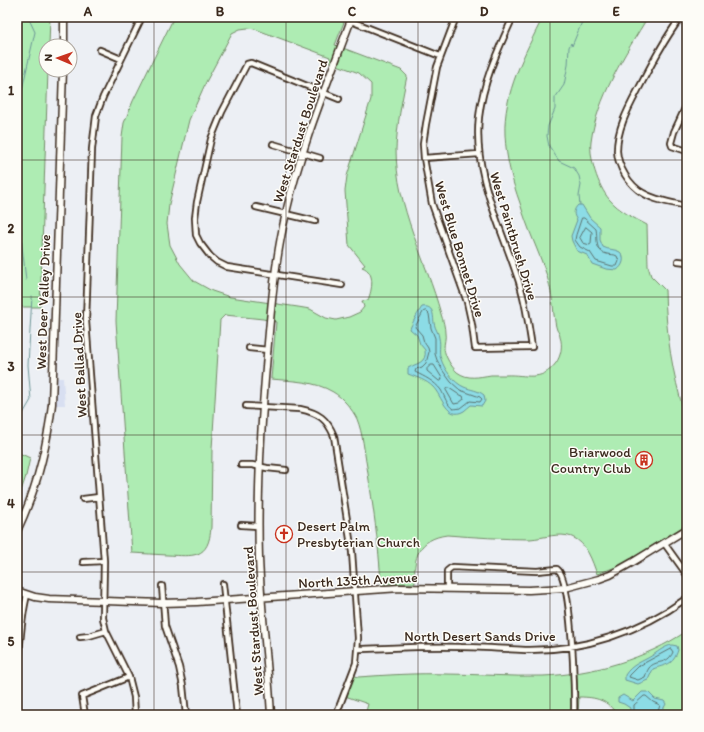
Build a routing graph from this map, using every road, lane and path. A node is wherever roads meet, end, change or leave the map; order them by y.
1 (64, 17) edge
2 (142, 17) edge
3 (456, 17) edge
4 (513, 17) edge
5 (681, 17) edge
6 (352, 19) edge
7 (64, 38) edge
8 (100, 50) dead end
9 (440, 56) junction
10 (121, 59) junction
11 (63, 78) edge
12 (324, 92) junction
13 (339, 99) dead end
14 (687, 104) edge
15 (273, 144) dead end
16 (687, 151) edge
17 (303, 153) junction
18 (479, 154) junction
19 (320, 158) dead end
20 (424, 158) junction
21 (687, 206) edge
22 (256, 207) dead end
23 (285, 215) junction
24 (315, 221) dead end
25 (678, 261) dead end
26 (687, 262) edge
27 (275, 274) junction
28 (342, 285) dead end
29 (249, 348) dead end
30 (476, 348) joint
31 (268, 350) junction
32 (246, 406) dead end
33 (263, 407) junction
34 (241, 465) dead end
35 (259, 466) junction
36 (286, 470) dead end
37 (99, 497) junction
38 (83, 499) dead end
39 (241, 526) dead end
40 (258, 526) junction
41 (687, 529) edge
42 (17, 531) edge
43 (664, 543) junction
44 (104, 561) junction
45 (84, 562) dead end
46 (687, 575) edge
47 (223, 584) dead end
48 (162, 586) dead end
49 (447, 588) junction
50 (565, 588) junction
51 (17, 591) edge
52 (355, 591) junction
53 (27, 595) junction
54 (262, 598) junction
55 (687, 598) edge
56 (224, 600) junction
57 (103, 601) junction
58 (162, 603) junction
59 (106, 631) junction
60 (80, 636) dead end
61 (572, 646) junction
62 (358, 650) junction
63 (129, 677) junction
64 (17, 679) edge
65 (85, 715) edge
66 (135, 715) edge
67 (186, 715) edge
68 (237, 715) edge
69 (271, 715) edge
70 (336, 715) edge
71 (574, 715) edge

1 - 7 street
2 - 10 street, West Ballad Drive
3 - 9 street, West Blue Bonnet Drive
4 - 18 street, West Paintbrush Drive
5 - 21 street
6 - 9 street
6 - 12 street, West Stardust Boulevard
8 - 10 street
9 - 20 street, West Blue Bonnet Drive
10 - 37 street, West Ballad Drive
11 - 42 street, West Deer Valley Drive
12 - 13 street
12 - 17 street, West Stardust Boulevard
12 - 27 street
14 - 16 street
15 - 17 street
17 - 19 street
17 - 23 street, West Stardust Boulevard
18 - 20 street
18 - 30 street, West Paintbrush Drive
20 - 30 street, West Blue Bonnet Drive
22 - 23 street
23 - 24 street
23 - 27 street, West Stardust Boulevard
25 - 26 street
27 - 28 street
27 - 31 street, West Stardust Boulevard
29 - 31 street
31 - 33 street, West Stardust Boulevard
32 - 33 street
33 - 35 street, West Stardust Boulevard
33 - 52 street
34 - 35 street
35 - 36 street
35 - 40 street, West Stardust Boulevard
37 - 38 street
37 - 44 street, West Ballad Drive
39 - 40 street, West Stardust Boulevard
40 - 54 street, West Stardust Boulevard
41 - 43 street, North 135th Avenue
43 - 46 street
43 - 50 street, North 135th Avenue
44 - 45 street
44 - 57 street, West Ballad Drive
47 - 56 street
48 - 58 street
49 - 50 street, North 135th Avenue
49 - 50 street
49 - 52 street, North 135th Avenue
50 - 61 street
51 - 53 street, North 135th Avenue
52 - 54 street, North 135th Avenue
52 - 62 street
53 - 57 street, North 135th Avenue
53 - 64 street
54 - 56 street, North 135th Avenue
54 - 69 street, West Stardust Boulevard
55 - 61 street, North Desert Sands Drive
56 - 58 street, North 135th Avenue
56 - 68 street
57 - 58 street, North 135th Avenue
57 - 59 street, West Ballad Drive
58 - 67 street
59 - 60 street
59 - 63 street, West Ballad Drive
61 - 62 street, North Desert Sands Drive
61 - 71 street
62 - 70 street
63 - 65 street
63 - 66 street, West Ballad Drive

